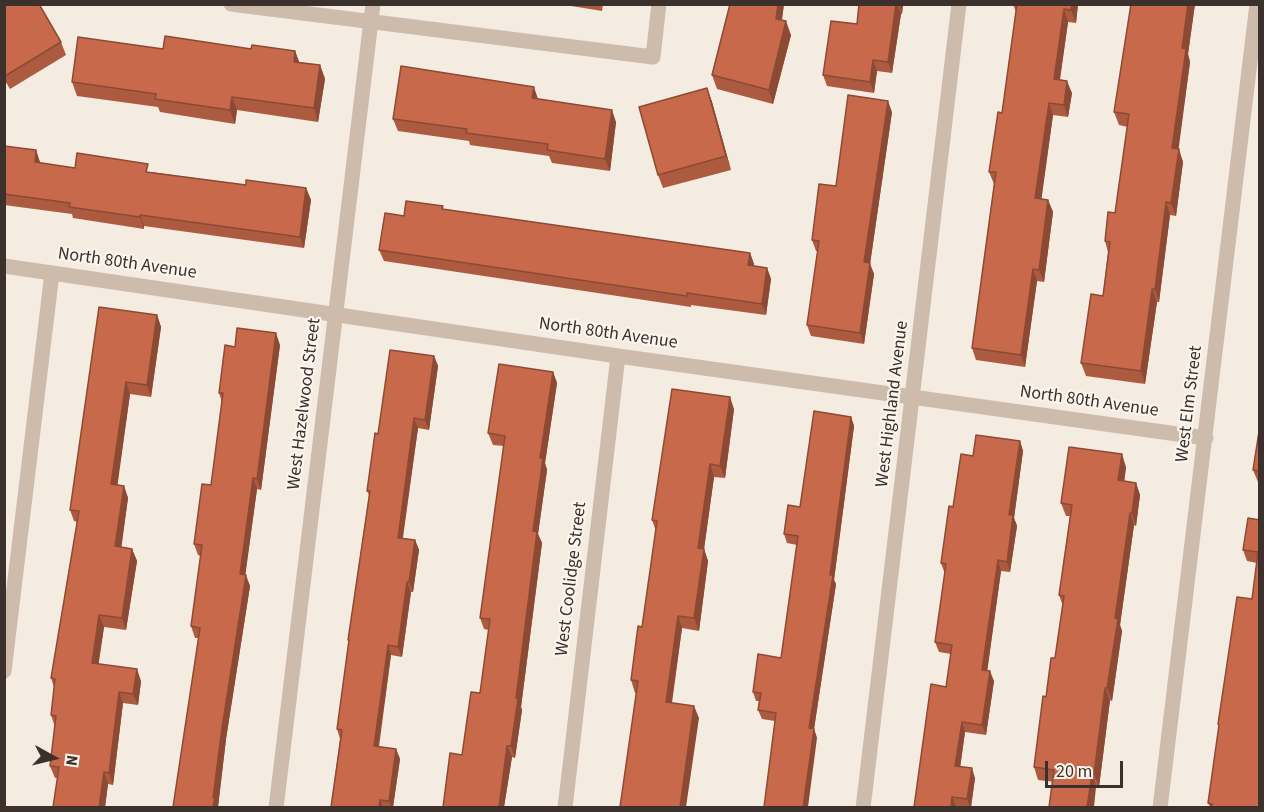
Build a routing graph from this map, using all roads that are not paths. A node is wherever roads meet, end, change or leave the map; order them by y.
1 (231, 4) edge
2 (373, 4) edge
3 (659, 4) edge
4 (959, 4) edge
5 (1257, 4) edge
6 (371, 22) junction
7 (4, 266) edge
8 (52, 273) junction
9 (336, 314) junction
10 (618, 356) junction
11 (914, 397) junction
12 (1206, 438) junction
13 (4, 671) edge
14 (276, 807) edge
15 (565, 807) edge
16 (863, 807) edge
17 (1160, 807) edge

1 - 6 street
2 - 6 street, West Hazelwood Street
3 - 6 street
4 - 11 street, West Highland Avenue
5 - 12 street, West Elm Street
6 - 9 street, West Hazelwood Street
7 - 8 street, North 80th Avenue
8 - 9 street, North 80th Avenue
8 - 13 street
9 - 10 street, North 80th Avenue
9 - 14 street, West Hazelwood Street
10 - 11 street, North 80th Avenue
10 - 15 street, West Coolidge Street
11 - 12 street, North 80th Avenue
11 - 16 street, West Highland Avenue
12 - 17 street, West Elm Street

